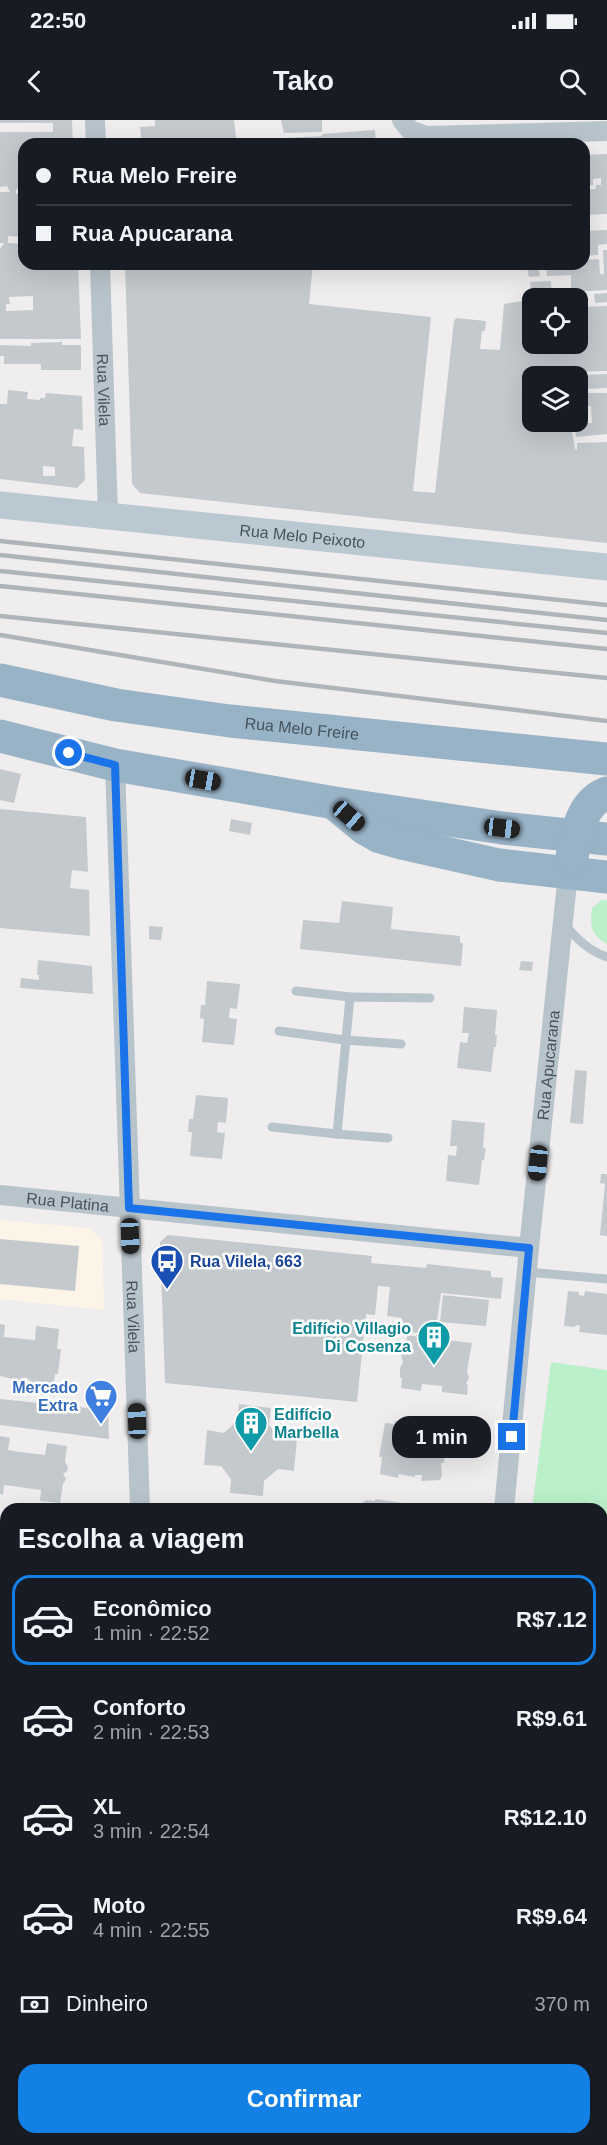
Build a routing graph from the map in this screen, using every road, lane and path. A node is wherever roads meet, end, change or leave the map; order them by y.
1 (95, 120) edge
2 (402, 120) edge
3 (607, 131) edge
4 (96, 138) edge
5 (100, 270) edge
6 (0, 505) edge
7 (108, 516) junction
8 (607, 567) edge
9 (0, 680) edge
10 (0, 736) edge
11 (607, 759) edge
12 (115, 765) junction
13 (607, 793) edge
14 (335, 803) junction
15 (592, 837) edge
16 (568, 873) junction
17 (607, 877) edge
18 (562, 922) junction
19 (607, 957) edge
20 (296, 991) dead end
21 (350, 997) junction
22 (430, 998) dead end
23 (279, 1031) dead end
24 (345, 1040) junction
25 (401, 1044) dead end
26 (272, 1127) dead end
27 (337, 1134) junction
28 (388, 1138) dead end
29 (0, 1195) edge
30 (129, 1208) junction
31 (529, 1248) junction
32 (527, 1272) junction
33 (607, 1279) edge
34 (140, 1503) edge
35 (505, 1503) edge

1 - 4 street
2 - 3 street
5 - 7 street, Rua Vilela
6 - 7 main road, Rua Melo Peixoto
7 - 8 main road, Rua Melo Peixoto
9 - 11 highway, Rua Melo Freire
10 - 12 highway
12 - 14 highway
12 - 30 street, Rua Vilela
13 - 15 highway
14 - 15 highway
14 - 16 highway
15 - 16 highway
16 - 17 highway
16 - 18 street, Rua Apucarana
18 - 19 lane
18 - 31 street, Rua Apucarana
20 - 21 lane
21 - 22 lane
21 - 24 lane
23 - 24 lane
24 - 25 lane
24 - 27 lane
26 - 27 lane
27 - 28 lane
29 - 30 street, Rua Platina
30 - 31 street, Rua Platina
30 - 34 street, Rua Vilela
31 - 32 street, Rua Apucarana
32 - 33 lane
32 - 35 street, Rua Apucarana

